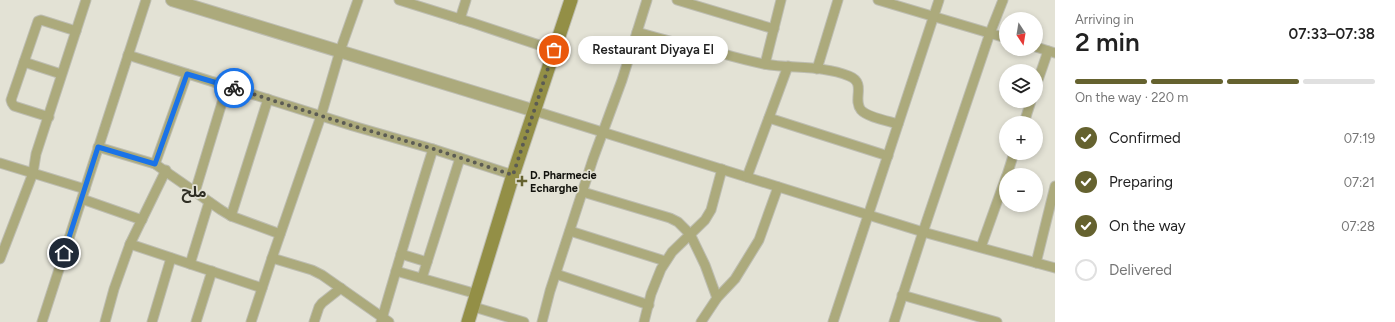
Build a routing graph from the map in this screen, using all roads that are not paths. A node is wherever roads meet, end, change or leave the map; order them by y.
1 (86, 0) edge
2 (146, 0) edge
3 (172, 0) edge
4 (358, 0) edge
5 (399, 0) edge
6 (466, 0) edge
7 (571, 0) edge
8 (647, 0) edge
9 (677, 0) edge
10 (781, 0) edge
11 (838, 0) edge
12 (878, 0) edge
13 (940, 0) edge
14 (1003, 0) edge
15 (419, 3) edge
16 (934, 16) junction
17 (460, 19) junction
18 (774, 29) junction
19 (76, 31) junction
20 (637, 32) junction
21 (990, 32) junction
22 (999, 35) edge
23 (554, 50) junction
24 (340, 51) junction
25 (1051, 52) edge
26 (128, 54) junction
27 (24, 62) junction
28 (765, 64) junction
29 (788, 66) junction
30 (817, 69) junction
31 (1043, 70) edge
32 (61, 74) junction
33 (187, 74) junction
34 (227, 86) junction
35 (268, 99) junction
36 (535, 111) junction
37 (321, 116) junction
38 (48, 117) junction
39 (769, 118) junction
40 (898, 124) junction
41 (603, 132) junction
42 (98, 147) junction
43 (434, 149) junction
44 (888, 156) junction
45 (460, 158) junction
46 (0, 163) edge
47 (155, 164) junction
48 (722, 169) junction
49 (166, 170) junction
50 (33, 173) junction
51 (513, 175) junction
52 (746, 177) junction
53 (778, 186) junction
54 (1055, 186) edge
55 (85, 189) junction
56 (195, 192) junction
57 (583, 192) junction
58 (999, 196) edge
59 (82, 199) junction
60 (209, 202) junction
61 (868, 215) junction
62 (232, 216) junction
63 (142, 220) junction
64 (570, 231) junction
65 (922, 232) junction
66 (280, 234) junction
67 (690, 234) junction
68 (130, 244) junction
69 (981, 248) junction
70 (401, 254) junction
71 (171, 258) junction
72 (272, 258) junction
73 (0, 259) edge
74 (665, 261) junction
75 (428, 262) junction
76 (1036, 262) junction
77 (190, 264) junction
78 (1055, 268) edge
79 (396, 270) junction
80 (212, 271) junction
81 (556, 274) junction
82 (422, 278) junction
83 (262, 288) junction
84 (341, 288) junction
85 (902, 295) junction
86 (717, 298) junction
87 (476, 300) junction
88 (649, 305) junction
89 (972, 318) edge
90 (384, 320) edge
91 (44, 322) edge
92 (105, 322) edge
93 (152, 322) edge
94 (196, 322) edge
95 (251, 322) edge
96 (314, 322) edge
97 (468, 322) edge
98 (524, 322) edge
99 (542, 322) edge
100 (644, 322) edge
101 (701, 322) edge
102 (833, 322) edge
103 (894, 322) edge
104 (997, 322) edge

1 - 19 street
2 - 26 street
3 - 24 street
4 - 24 street
5 - 15 street
6 - 17 street
7 - 23 main road
8 - 20 street
9 - 18 street
10 - 18 street
11 - 30 street
12 - 16 street
13 - 16 street
14 - 21 street
15 - 17 street
16 - 21 street
16 - 40 street
17 - 23 street
18 - 28 street
19 - 27 street
19 - 32 street
20 - 28 street
20 - 41 street
21 - 22 street
21 - 65 street
23 - 36 main road
24 - 36 street
24 - 37 street
25 - 31 street
26 - 33 street
26 - 42 street
27 - 32 street
27 - 38 street
28 - 29 street
29 - 30 street
29 - 39 street
30 - 40 street
32 - 38 street
33 - 34 street
33 - 47 street
34 - 35 street
34 - 56 street
35 - 37 street
35 - 62 street
36 - 41 street
36 - 51 main road
37 - 43 street
37 - 66 street
38 - 50 street
39 - 44 street
39 - 52 street
40 - 44 street
41 - 48 street
41 - 57 street
42 - 47 street
42 - 55 street
43 - 45 street
43 - 70 street
44 - 61 street
45 - 51 street
45 - 75 street
46 - 50 street
47 - 49 street
48 - 52 street
48 - 67 street
49 - 56 street
49 - 63 street
50 - 55 street
50 - 73 street
51 - 87 main road
52 - 53 street
53 - 61 street
53 - 86 street
54 - 76 street
55 - 59 street
56 - 60 street
57 - 64 street
57 - 67 street
58 - 69 street
59 - 63 street
59 - 91 street
60 - 62 street
60 - 77 street
61 - 65 street
61 - 102 street
62 - 66 street
63 - 68 street
64 - 74 street
64 - 81 street
65 - 69 street
65 - 85 street
66 - 72 street
67 - 74 street
67 - 86 street
68 - 71 street
68 - 92 street
69 - 76 street
70 - 75 street
70 - 79 street
71 - 77 street
71 - 93 street
72 - 83 street
72 - 84 street
74 - 88 street
75 - 82 street
76 - 78 street
77 - 80 street
79 - 82 street
79 - 90 street
80 - 83 street
80 - 94 street
81 - 88 street
81 - 99 street
82 - 87 street
83 - 95 street
84 - 90 street
84 - 96 street
85 - 89 street
85 - 103 street
86 - 101 street
87 - 97 main road
87 - 98 street
88 - 100 street
89 - 104 street

